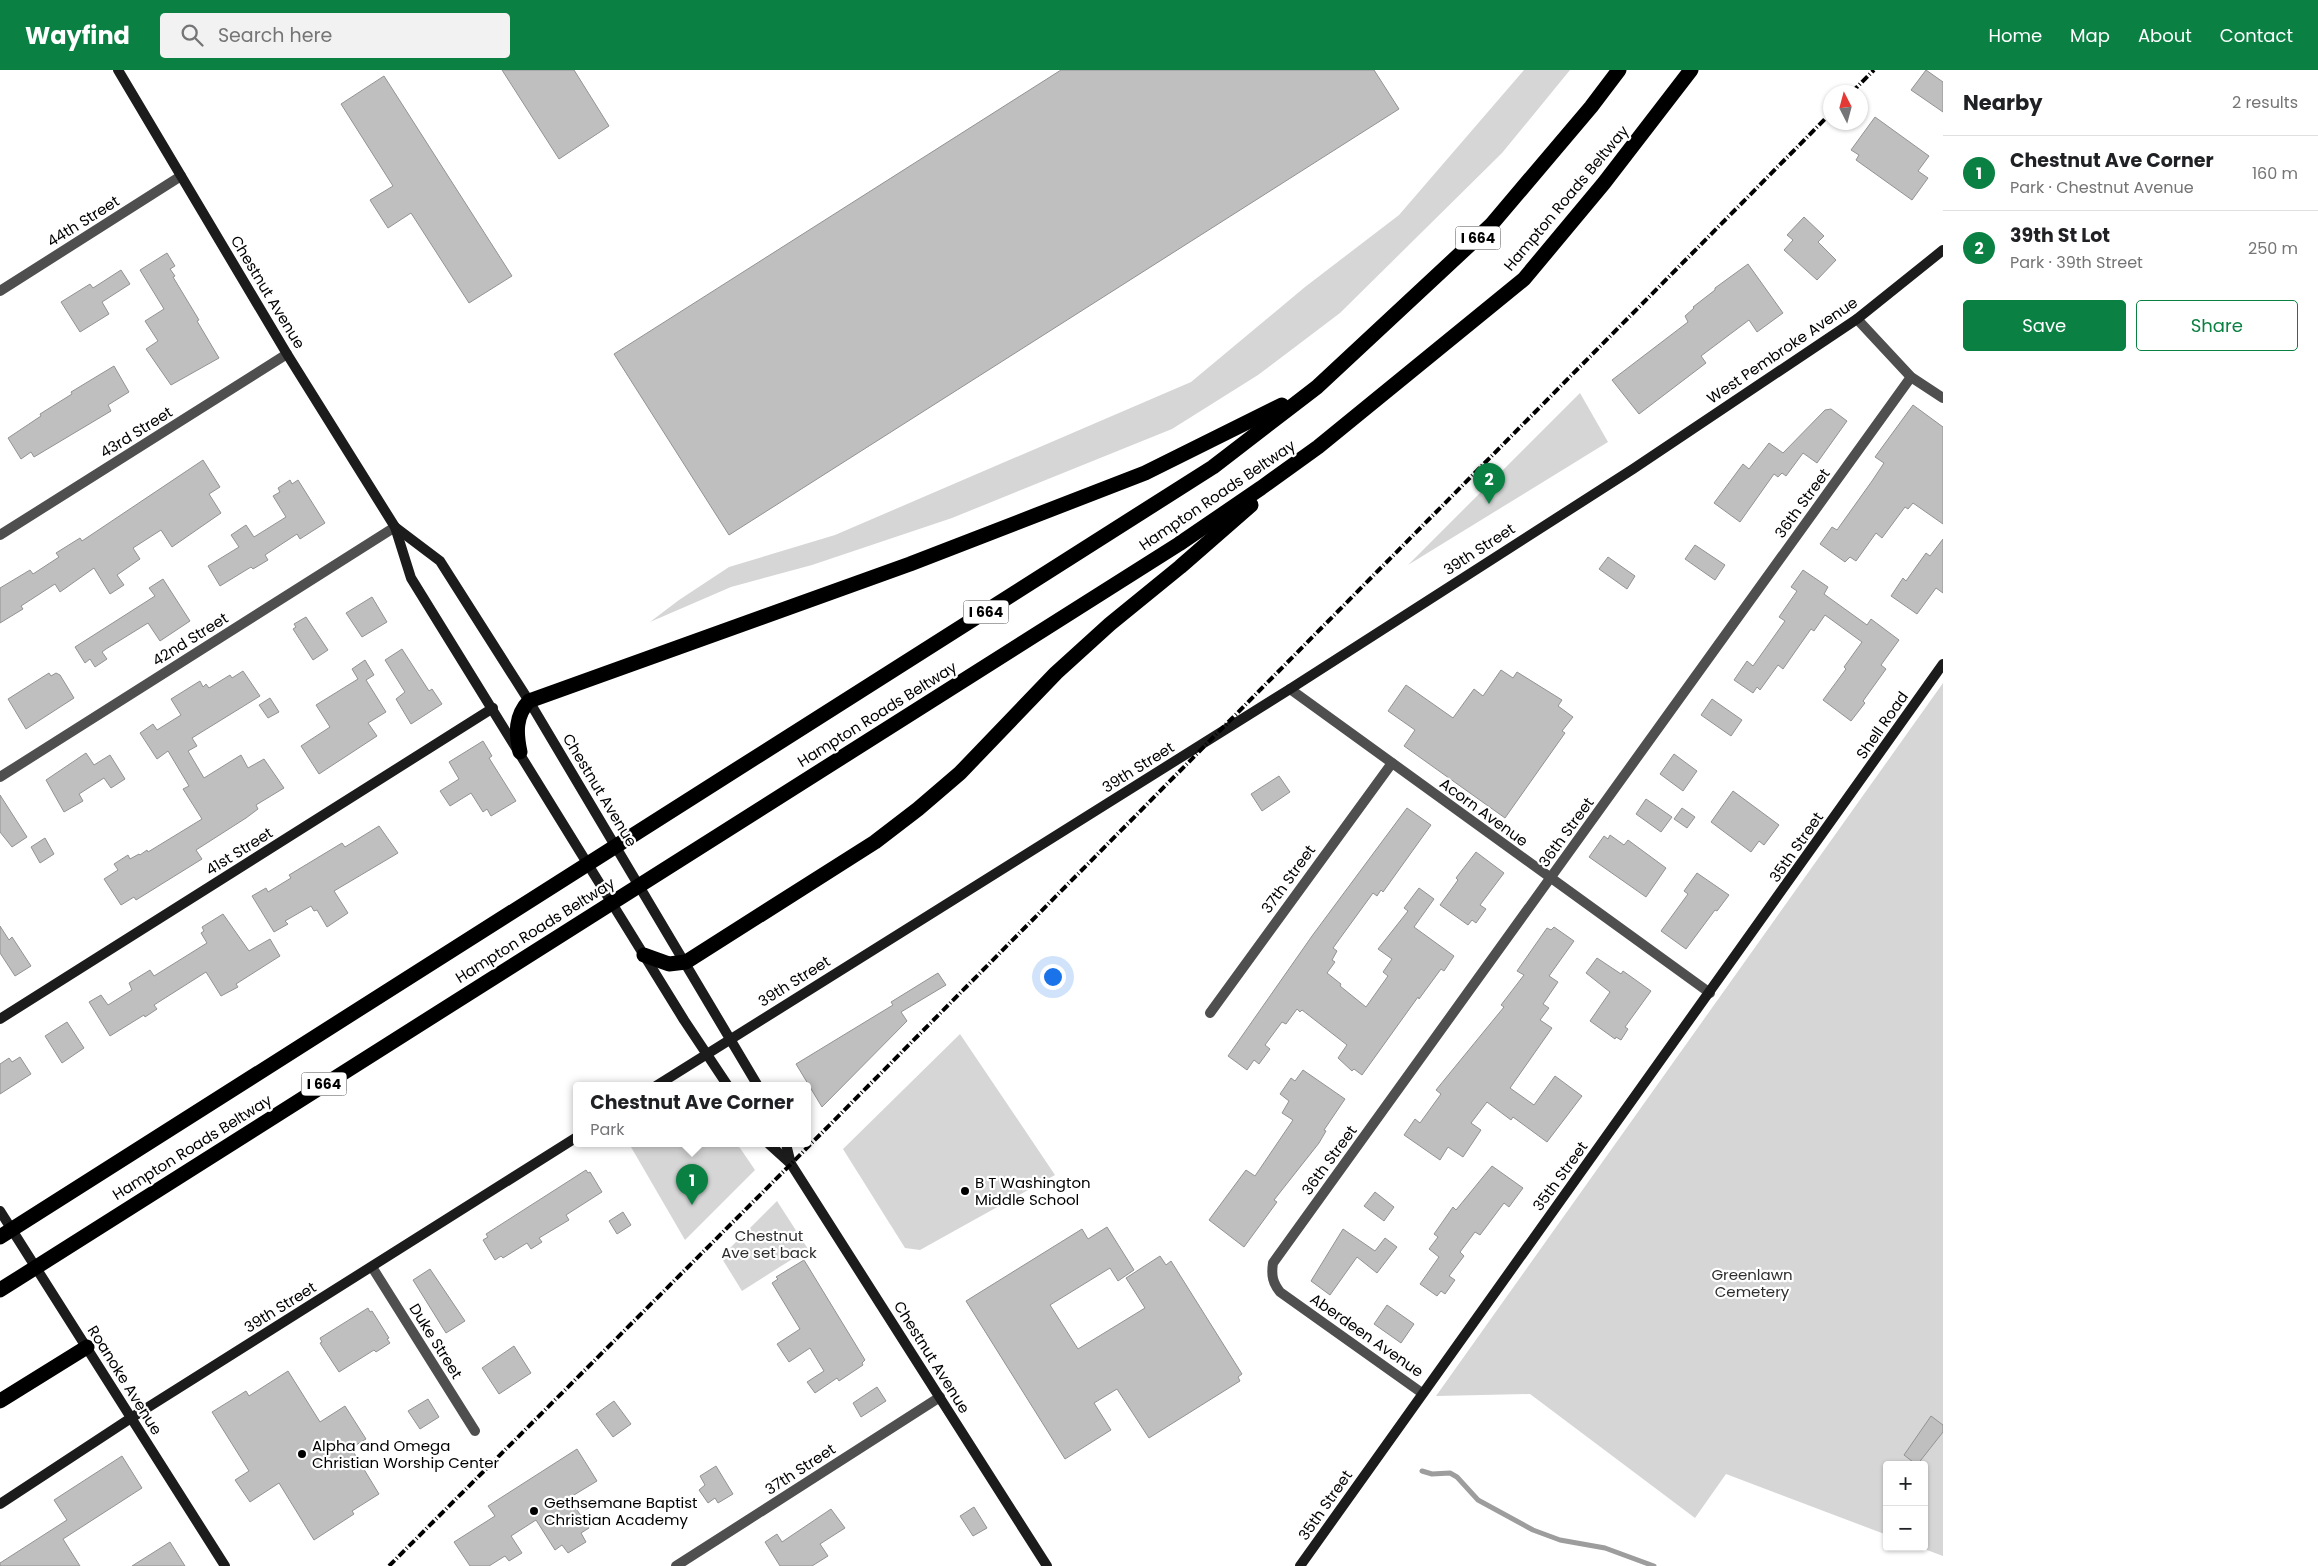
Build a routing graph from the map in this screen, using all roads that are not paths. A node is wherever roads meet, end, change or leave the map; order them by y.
1 (118, 70) edge
2 (1619, 70) edge
3 (1691, 70) edge
4 (181, 176) junction
5 (1943, 250) edge
6 (0, 291) edge
7 (1858, 318) junction
8 (287, 354) junction
9 (1911, 377) junction
10 (1317, 388) junction
11 (1943, 398) edge
12 (1318, 447) junction
13 (1633, 469) joint
14 (395, 527) junction
15 (0, 535) edge
16 (1943, 664) edge
17 (1290, 689) junction
18 (529, 701) junction
19 (493, 708) junction
20 (520, 752) junction
21 (1392, 763) junction
22 (0, 777) edge
23 (1845, 803) joint
24 (1551, 879) junction
25 (644, 954) junction
26 (686, 962) junction
27 (1710, 993) junction
28 (1210, 1013) dead end
29 (0, 1019) edge
30 (731, 1039) junction
31 (707, 1054) junction
32 (662, 1082) edge
33 (725, 1082) edge
34 (756, 1082) edge
35 (573, 1140) edge
36 (772, 1147) edge
37 (787, 1147) edge
38 (791, 1164) junction
39 (0, 1211) edge
40 (0, 1237) edge
41 (372, 1267) junction
42 (0, 1290) edge
43 (1294, 1302) joint
44 (87, 1347) junction
45 (1422, 1393) junction
46 (940, 1397) junction
47 (0, 1401) edge
48 (131, 1418) junction
49 (475, 1431) dead end
50 (0, 1504) edge
51 (225, 1566) edge
52 (676, 1566) edge
53 (1047, 1566) edge
54 (1300, 1566) edge

1 - 4 main road, Chestnut Avenue
2 - 10 highway, Hampton Roads Beltway / I 664
3 - 12 highway, Hampton Roads Beltway / I 664
4 - 6 street, 44th Street
4 - 8 main road, Chestnut Avenue
5 - 7 main road, West Pembroke Avenue
7 - 9 street
7 - 13 main road, West Pembroke Avenue
8 - 14 main road, Chestnut Avenue
8 - 15 street, 43rd Street
9 - 11 street
9 - 24 street, 36th Street
10 - 18 highway
10 - 40 highway, Hampton Roads Beltway / I 664
12 - 26 highway
12 - 42 highway, Hampton Roads Beltway / I 664
13 - 17 main road, 39th Street
14 - 18 main road, Chestnut Avenue
14 - 19 main road, Chestnut Avenue
14 - 22 street, 42nd Street
16 - 23 main road, Shell Road
17 - 21 street, Acorn Avenue
17 - 30 main road, 39th Street
18 - 20 highway
18 - 26 main road, Chestnut Avenue
19 - 20 main road, Chestnut Avenue
19 - 29 main road, 41st Street
20 - 25 main road, Chestnut Avenue
21 - 24 street, Acorn Avenue
21 - 28 street, 37th Street
23 - 27 main road, 35th Street
24 - 27 street, Acorn Avenue
24 - 43 street, 36th Street
25 - 26 highway
25 - 31 main road, Chestnut Avenue
26 - 30 main road, Chestnut Avenue
27 - 45 main road, 35th Street
30 - 31 main road, 39th Street
30 - 34 main road, Chestnut Avenue
31 - 32 main road, 39th Street
31 - 33 main road, Chestnut Avenue
35 - 41 main road, 39th Street
36 - 38 main road, Chestnut Avenue
37 - 38 main road, Chestnut Avenue
38 - 46 main road, Chestnut Avenue
39 - 44 main road, Roanoke Avenue
41 - 48 main road, 39th Street
41 - 49 street, Duke Street
43 - 45 street, Aberdeen Avenue
44 - 47 highway
44 - 48 main road, Roanoke Avenue
45 - 54 main road, 35th Street
46 - 52 street, 37th Street
46 - 53 main road, Chestnut Avenue
48 - 50 main road, 39th Street
48 - 51 main road, Roanoke Avenue

